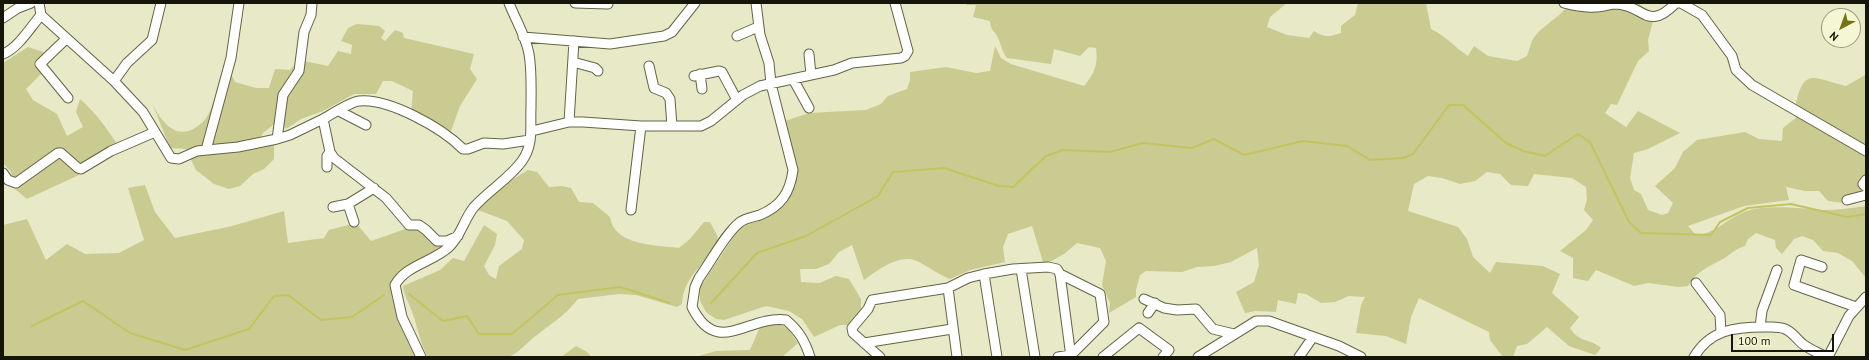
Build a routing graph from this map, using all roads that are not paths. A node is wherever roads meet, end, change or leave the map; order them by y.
1 (31, 3) edge
2 (39, 3) edge
3 (161, 3) edge
4 (239, 3) edge
5 (312, 3) edge
6 (499, 3) edge
7 (575, 3) edge
8 (695, 3) edge
9 (756, 3) edge
10 (895, 3) edge
11 (1564, 3) edge
12 (608, 4) dead end
13 (509, 5) edge
14 (41, 15) junction
15 (3, 18) edge
16 (758, 27) junction
17 (737, 36) dead end
18 (523, 37) junction
19 (66, 39) junction
20 (574, 41) junction
21 (3, 54) edge
22 (809, 54) dead end
23 (573, 62) junction
24 (649, 66) dead end
25 (598, 71) dead end
26 (811, 75) junction
27 (793, 79) junction
28 (114, 81) junction
29 (771, 84) junction
30 (702, 89) dead end
31 (68, 98) dead end
32 (737, 100) junction
33 (809, 108) dead end
34 (338, 111) junction
35 (323, 119) junction
36 (569, 122) junction
37 (366, 125) dead end
38 (641, 126) junction
39 (672, 126) junction
40 (155, 132) junction
41 (531, 136) junction
42 (277, 139) junction
43 (206, 150) junction
44 (1866, 151) edge
45 (330, 152) junction
46 (327, 167) dead end
47 (3, 173) edge
48 (1866, 180) edge
49 (1866, 187) edge
50 (374, 188) junction
51 (1866, 195) edge
52 (1847, 200) dead end
53 (348, 204) junction
54 (333, 207) dead end
55 (631, 210) dead end
56 (354, 222) dead end
57 (458, 236) junction
58 (1822, 267) dead end
59 (1021, 269) junction
60 (1777, 270) dead end
61 (984, 274) junction
62 (1060, 274) junction
63 (1696, 283) dead end
64 (948, 288) junction
65 (1144, 298) dead end
66 (1866, 298) edge
67 (1155, 303) junction
68 (1856, 307) junction
69 (1148, 314) dead end
70 (1760, 327) junction
71 (952, 329) junction
72 (1721, 332) junction
73 (1234, 334) junction
74 (1313, 337) junction
75 (864, 343) junction
76 (1115, 354) edge
77 (1071, 356) edge
78 (421, 357) edge
79 (810, 357) edge
80 (880, 357) edge
81 (957, 357) edge
82 (997, 357) edge
83 (1034, 357) edge
84 (1058, 357) edge
85 (1103, 357) edge
86 (1163, 357) edge
87 (1198, 357) edge
88 (1298, 357) edge
89 (1361, 357) edge
90 (1694, 357) edge
91 (1827, 357) edge

1 - 15 street
2 - 14 street
3 - 28 street
4 - 43 street
5 - 42 street
6 - 13 street
7 - 12 street
8 - 20 street
9 - 16 street
10 - 26 street
11 - 44 street
13 - 18 street
14 - 19 street
14 - 21 street
16 - 17 street
16 - 29 street
18 - 20 street
18 - 41 street
19 - 28 street
19 - 31 street
20 - 23 street
22 - 26 street
23 - 25 street
23 - 36 street
24 - 39 street
26 - 27 street
27 - 29 street
27 - 33 street
28 - 40 street
29 - 32 street
29 - 79 street
30 - 32 street
32 - 39 street
34 - 35 street
34 - 37 street
34 - 41 street
35 - 42 street
35 - 45 street
36 - 38 street
36 - 41 street
38 - 39 street
38 - 55 street
40 - 43 street
40 - 47 street
41 - 57 street
42 - 43 street
45 - 46 street
45 - 50 street
48 - 49 street
50 - 53 street
50 - 57 street
51 - 52 street
53 - 54 street
53 - 56 street
57 - 78 street
58 - 68 street
59 - 61 street
59 - 62 street
59 - 83 street
60 - 70 street
61 - 64 street
61 - 82 street
62 - 77 street
62 - 77 street
63 - 72 street
64 - 71 street
64 - 75 street
65 - 67 street
66 - 68 street
67 - 69 street
67 - 73 street
68 - 91 street
70 - 72 street
70 - 91 street
71 - 75 street
71 - 81 street
72 - 90 street
73 - 74 street
73 - 87 street
74 - 88 street
74 - 89 street
75 - 80 street
76 - 85 street
76 - 86 street
77 - 84 street

